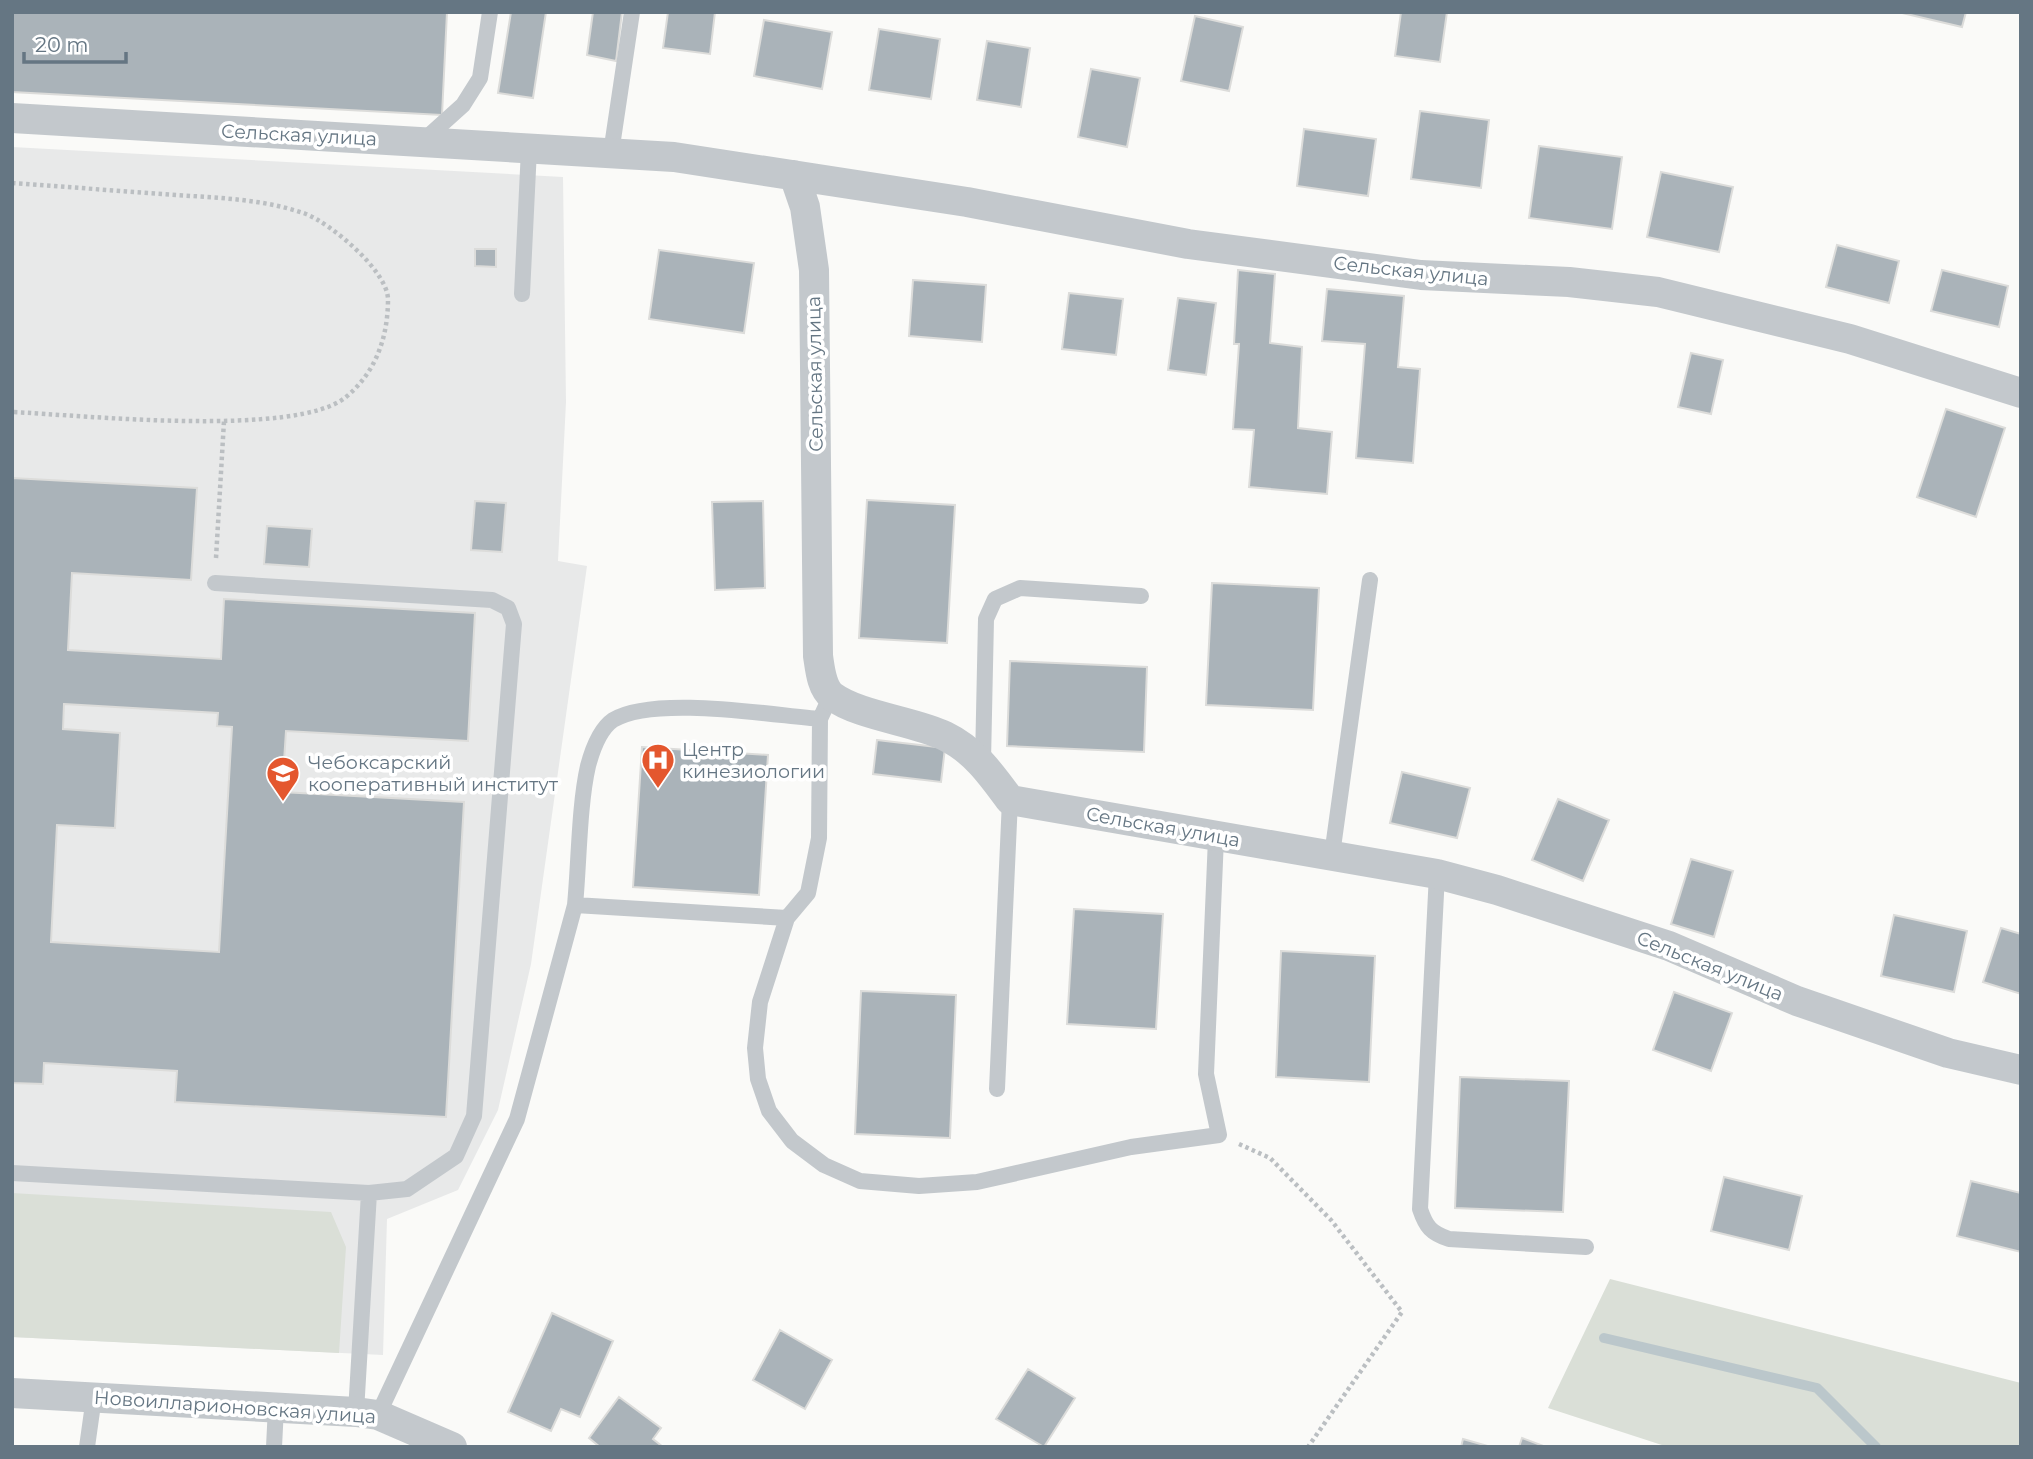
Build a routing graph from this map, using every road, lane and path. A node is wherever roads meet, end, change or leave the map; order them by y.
1 (491, 12) edge
2 (632, 12) edge
3 (12, 118) edge
4 (422, 142) junction
5 (530, 149) junction
6 (611, 153) junction
7 (794, 175) junction
8 (12, 183) edge
9 (522, 294) dead end
10 (2021, 393) edge
11 (12, 412) edge
12 (224, 421) junction
13 (1370, 580) dead end
14 (215, 583) joint
15 (1141, 596) dead end
16 (826, 707) junction
17 (982, 761) junction
18 (1010, 800) junction
19 (1216, 838) junction
20 (1332, 855) junction
21 (1437, 874) junction
22 (575, 905) junction
23 (787, 918) junction
24 (2021, 1070) edge
25 (997, 1089) dead end
26 (1219, 1135) junction
27 (12, 1173) edge
28 (369, 1193) junction
29 (1586, 1247) dead end
30 (12, 1393) edge
31 (94, 1398) junction
32 (276, 1407) junction
33 (367, 1413) junction
34 (87, 1447) edge
35 (274, 1447) edge
36 (452, 1447) edge
37 (1308, 1447) edge

1 - 4 lane
2 - 6 lane
3 - 4 street, Сельская улица
4 - 5 street, Сельская улица
5 - 6 street, Сельская улица
5 - 9 lane
6 - 7 street, Сельская улица
7 - 10 street, Сельская улица
7 - 16 street, Сельская улица
8 - 12 path
11 - 12 path
12 - 14 path
13 - 20 lane
14 - 28 lane
15 - 17 lane
16 - 17 street
16 - 22 lane
16 - 23 lane
17 - 18 street
18 - 19 street, Сельская улица
18 - 25 lane
19 - 20 street, Сельская улица
19 - 26 lane
20 - 21 street, Сельская улица
21 - 24 street, Сельская улица
21 - 29 lane
22 - 23 lane
22 - 33 lane
23 - 26 lane
26 - 37 path
27 - 28 lane
28 - 33 lane
30 - 31 street, Новоилларионовская улица
31 - 32 street, Новоилларионовская улица
31 - 34 lane
32 - 33 street, Новоилларионовская улица
32 - 35 lane
33 - 36 street, Новоилларионовская улица

